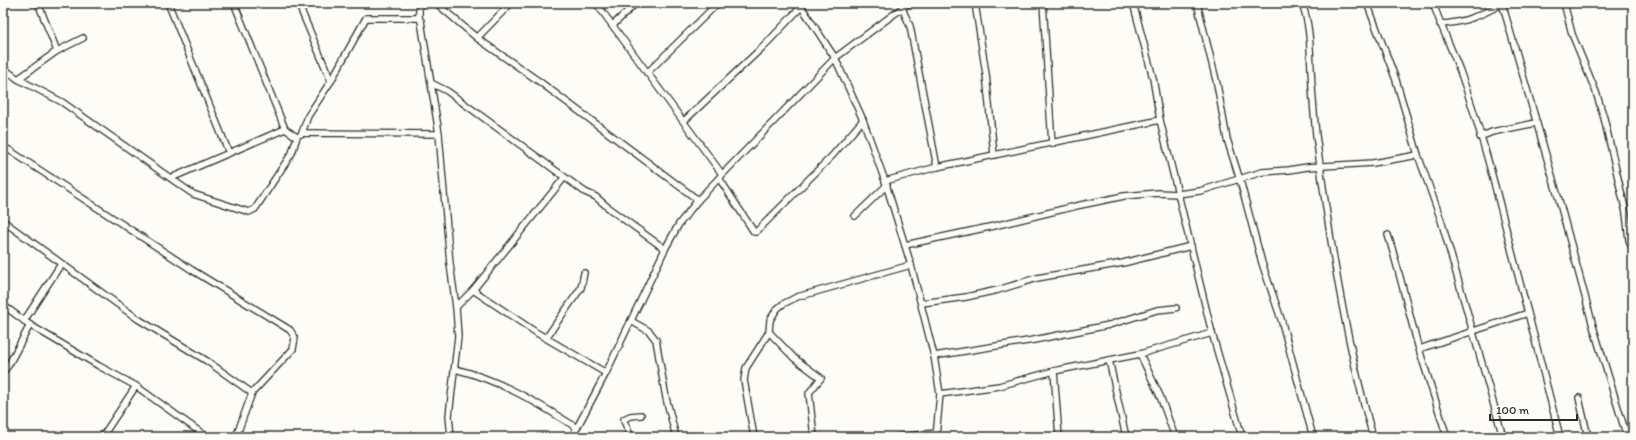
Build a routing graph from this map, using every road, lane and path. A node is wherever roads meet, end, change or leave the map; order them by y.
1 (38, 3) edge
2 (168, 3) edge
3 (234, 3) edge
4 (298, 3) edge
5 (419, 3) edge
6 (436, 3) edge
7 (511, 3) edge
8 (596, 3) edge
9 (636, 3) edge
10 (718, 3) edge
11 (909, 3) edge
12 (974, 3) edge
13 (1044, 3) edge
14 (1133, 3) edge
15 (1197, 3) edge
16 (1302, 3) edge
17 (1367, 3) edge
18 (1432, 3) edge
19 (1564, 3) edge
20 (1631, 3) edge
21 (1502, 4) edge
22 (800, 5) edge
23 (902, 8) junction
24 (1633, 9) edge
25 (419, 18) junction
26 (1440, 24) junction
27 (612, 26) junction
28 (82, 38) dead end
29 (477, 38) junction
30 (57, 52) junction
31 (835, 58) junction
32 (3, 68) edge
33 (647, 73) junction
34 (18, 79) junction
35 (331, 81) junction
36 (431, 83) junction
37 (862, 120) junction
38 (1160, 120) junction
39 (684, 121) junction
40 (1536, 123) junction
41 (285, 129) junction
42 (439, 134) junction
43 (300, 135) junction
44 (1480, 137) junction
45 (1052, 144) junction
46 (3, 146) edge
47 (229, 153) junction
48 (1418, 154) junction
49 (994, 155) junction
50 (1321, 166) junction
51 (937, 167) junction
52 (720, 176) junction
53 (171, 178) junction
54 (564, 178) junction
55 (1240, 180) junction
56 (886, 183) junction
57 (1178, 194) junction
58 (698, 200) junction
59 (855, 216) dead end
60 (3, 221) edge
61 (1388, 235) dead end
62 (905, 245) junction
63 (1191, 246) junction
64 (665, 249) junction
65 (1633, 250) edge
66 (61, 264) junction
67 (911, 265) junction
68 (584, 273) dead end
69 (473, 290) junction
70 (922, 302) junction
71 (3, 305) edge
72 (456, 307) junction
73 (1176, 308) dead end
74 (1528, 313) junction
75 (24, 321) junction
76 (631, 321) junction
77 (30, 325) junction
78 (769, 332) junction
79 (1473, 332) junction
80 (1212, 333) junction
81 (546, 338) junction
82 (1419, 349) junction
83 (1140, 354) junction
84 (934, 356) junction
85 (1109, 360) junction
86 (455, 369) junction
87 (1054, 371) junction
88 (3, 372) edge
89 (606, 373) junction
90 (136, 386) junction
91 (252, 392) junction
92 (940, 394) junction
93 (1579, 398) dead end
94 (641, 415) dead end
95 (577, 428) junction
96 (936, 435) edge
97 (102, 437) edge
98 (207, 437) edge
99 (236, 437) edge
100 (451, 437) edge
101 (572, 437) edge
102 (631, 437) edge
103 (676, 437) edge
104 (754, 437) edge
105 (814, 437) edge
106 (897, 437) edge
107 (1059, 437) edge
108 (1126, 437) edge
109 (1175, 437) edge
110 (1242, 437) edge
111 (1313, 437) edge
112 (1373, 437) edge
113 (1447, 437) edge
114 (1504, 437) edge
115 (1560, 437) edge
116 (1588, 437) edge
117 (1626, 437) edge

1 - 30 street
2 - 47 street
3 - 41 street
4 - 35 street
5 - 25 street
6 - 29 street
7 - 29 street
8 - 27 street
9 - 27 street
10 - 33 street
11 - 23 street
12 - 49 street
13 - 45 street
14 - 38 street
15 - 55 street
16 - 50 street
17 - 48 street
18 - 26 street
19 - 65 street
20 - 24 street
21 - 26 street
21 - 40 street
22 - 31 street
22 - 39 street
23 - 31 street
23 - 51 street
25 - 35 street
25 - 36 street
26 - 44 street
27 - 33 street
28 - 30 street
29 - 58 street
30 - 34 street
31 - 37 street
31 - 52 street
32 - 34 street
33 - 39 street
34 - 53 street
35 - 43 street
36 - 42 street
36 - 54 street
37 - 52 street
37 - 56 street
38 - 45 street
38 - 57 street
39 - 52 street
40 - 44 street
40 - 117 street
41 - 43 street
41 - 47 street
42 - 43 street
42 - 72 street
43 - 53 street
44 - 74 street
45 - 49 street
46 - 91 street
47 - 53 street
48 - 50 street
48 - 79 street
49 - 51 street
50 - 55 street
50 - 112 street
51 - 56 street
52 - 58 street
54 - 64 street
54 - 69 street
55 - 57 street
55 - 111 street
56 - 59 street
56 - 62 street
57 - 62 street
57 - 63 street
58 - 64 street
60 - 66 street
61 - 82 street
62 - 67 street
63 - 70 street
63 - 80 street
64 - 76 street
66 - 75 street
66 - 91 street
67 - 70 street
67 - 78 street
68 - 81 street
69 - 72 street
69 - 81 street
70 - 84 street
71 - 75 street
72 - 86 street
73 - 84 street
74 - 79 street
74 - 115 street
75 - 77 street
76 - 89 street
76 - 103 street
77 - 88 street
77 - 90 street
78 - 104 street
78 - 105 street
79 - 82 street
79 - 114 street
80 - 83 street
80 - 110 street
81 - 89 street
82 - 113 street
83 - 85 street
83 - 109 street
84 - 92 street
85 - 87 street
85 - 108 street
86 - 95 street
86 - 100 street
87 - 92 street
87 - 107 street
89 - 95 street
90 - 97 street
90 - 98 street
91 - 99 street
92 - 96 street
93 - 116 street
94 - 102 street
95 - 101 street
96 - 106 street

